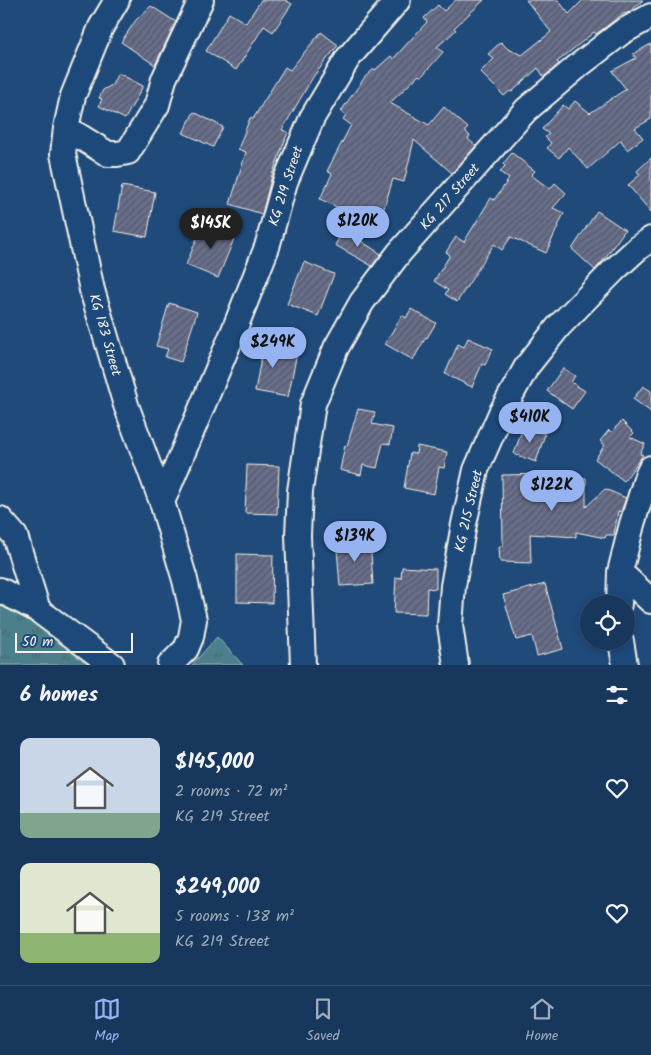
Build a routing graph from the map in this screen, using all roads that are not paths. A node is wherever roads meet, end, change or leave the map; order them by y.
1 (117, 0) edge
2 (202, 0) edge
3 (398, 0) edge
4 (651, 16) edge
5 (66, 128) junction
6 (651, 239) edge
7 (651, 468) edge
8 (162, 502) junction
9 (0, 519) edge
10 (620, 572) junction
11 (0, 590) edge
12 (619, 595) edge
13 (651, 602) edge
14 (38, 610) junction
15 (622, 650) edge
16 (112, 665) edge
17 (170, 665) edge
18 (303, 665) edge
19 (456, 665) edge
20 (625, 665) edge

1 - 5 street, KG 183 Street
2 - 5 street
3 - 8 street, KG 219 Street
4 - 18 street, KG 217 Street
5 - 8 street, KG 183 Street
6 - 19 street, KG 215 Street
7 - 10 street
8 - 17 street, KG 183 Street
9 - 14 street
10 - 12 street
10 - 13 street
11 - 14 street
14 - 16 street
15 - 20 street

